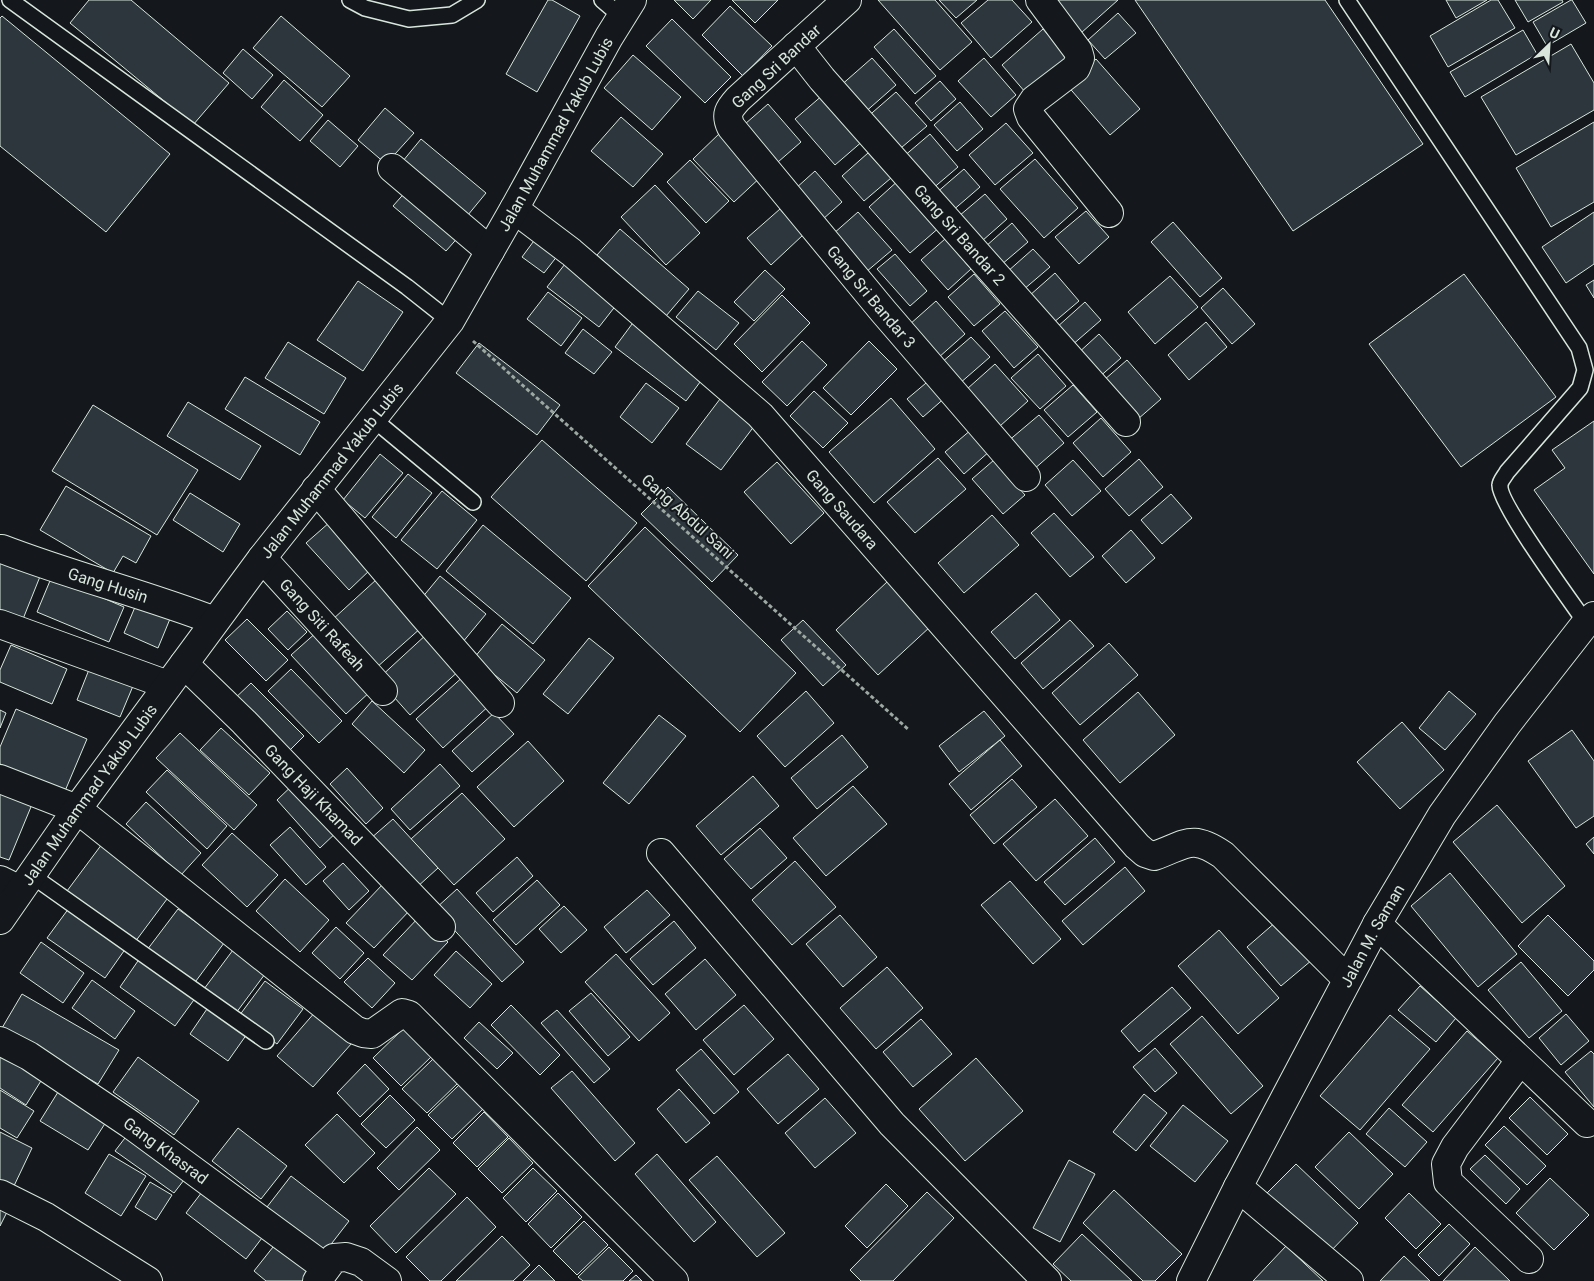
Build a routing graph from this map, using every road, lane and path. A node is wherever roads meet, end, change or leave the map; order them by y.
1 (10, 0) edge
2 (350, 0) edge
3 (478, 0) edge
4 (1040, 0) edge
5 (1347, 0) edge
6 (838, 3) edge
7 (619, 5) edge
8 (796, 46) junction
9 (729, 111) joint
10 (392, 168) dead end
11 (514, 209) junction
12 (1109, 213) dead end
13 (490, 251) junction
14 (450, 321) junction
15 (372, 418) junction
16 (1126, 422) dead end
17 (1026, 477) dead end
18 (316, 488) junction
19 (473, 502) dead end
20 (2, 549) dead end
21 (262, 558) junction
22 (1590, 619) edge
23 (215, 621) junction
24 (0, 624) edge
25 (176, 675) junction
26 (382, 691) dead end
27 (500, 703) dead end
28 (909, 730) dead end
29 (0, 779) edge
30 (77, 809) junction
31 (661, 853) dead end
32 (17, 882) edge
33 (0, 920) edge
34 (1376, 924) junction
35 (441, 926) dead end
36 (1347, 979) junction
37 (0, 1041) edge
38 (266, 1041) dead end
39 (1520, 1061) junction
40 (1587, 1124) dead end
41 (1238, 1187) junction
42 (0, 1194) edge
43 (1529, 1259) dead end
44 (322, 1274) edge
45 (148, 1281) edge
46 (386, 1281) edge
47 (674, 1281) edge
48 (1047, 1281) edge
49 (1191, 1281) edge
50 (1349, 1281) edge

1 - 14 lane
2 - 3 lane
4 - 12 street
5 - 22 lane
6 - 8 street, Gang Sri Bandar
7 - 11 street, Jalan Muhammad Yakub Lubis
8 - 9 street, Gang Sri Bandar
8 - 16 street, Gang Sri Bandar 2
9 - 17 street, Gang Sri Bandar 3
10 - 13 street
11 - 13 street, Jalan Muhammad Yakub Lubis
11 - 36 street, Gang Saudara
13 - 14 street, Jalan Muhammad Yakub Lubis
14 - 15 street, Jalan Muhammad Yakub Lubis
14 - 28 path, Gang Abdul Sani
15 - 18 street, Jalan Muhammad Yakub Lubis
15 - 19 lane
18 - 21 street, Jalan Muhammad Yakub Lubis
18 - 27 street
20 - 23 street, Gang Husin
21 - 23 street, Jalan Muhammad Yakub Lubis
21 - 26 street, Gang Siti Rafeah
22 - 34 street, Jalan M. Saman
23 - 25 street, Jalan Muhammad Yakub Lubis
24 - 25 street
25 - 30 street, Jalan Muhammad Yakub Lubis
25 - 35 street, Gang Haji Khamad
29 - 30 street
30 - 32 street, Jalan Muhammad Yakub Lubis
30 - 47 street
31 - 48 street
32 - 33 street, Jalan Muhammad Yakub Lubis
32 - 38 lane
34 - 36 street, Jalan M. Saman
34 - 39 street
36 - 41 street, Jalan M. Saman
37 - 44 street, Gang Khasrad
39 - 40 street
39 - 43 street
41 - 49 street, Jalan M. Saman
41 - 50 street
42 - 45 street
44 - 46 street

